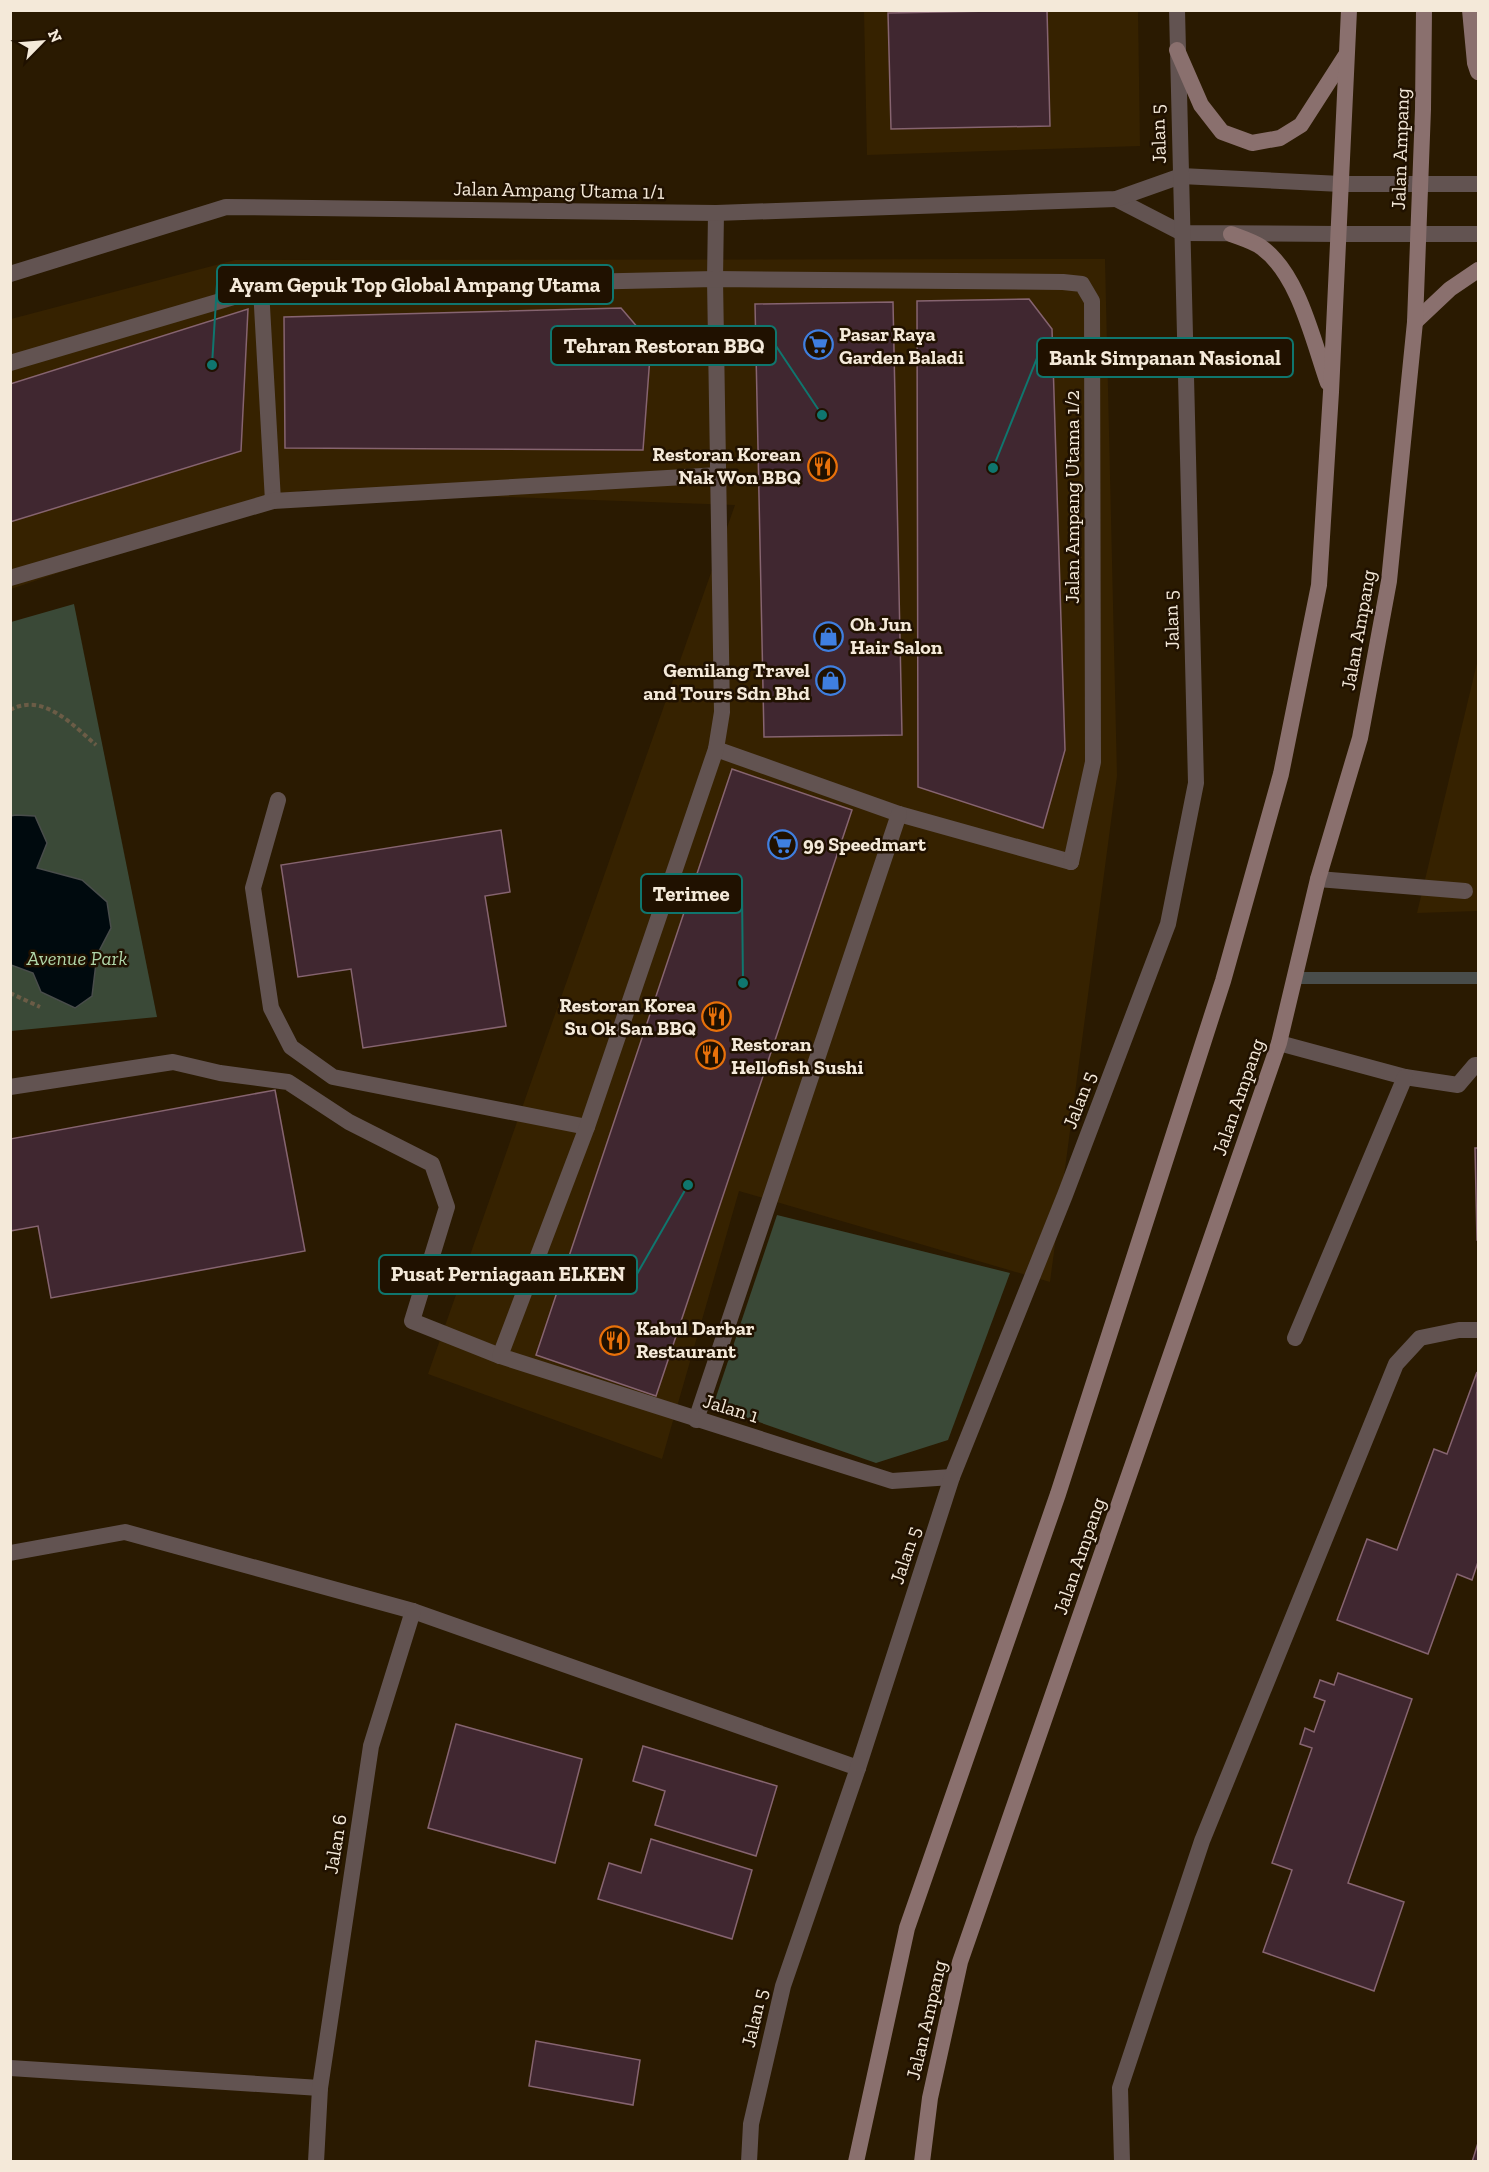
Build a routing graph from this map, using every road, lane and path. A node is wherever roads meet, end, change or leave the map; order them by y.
1 (1177, 10) edge
2 (1349, 10) edge
3 (1424, 10) edge
4 (1470, 10) edge
5 (1177, 50) junction
6 (1348, 52) junction
7 (1479, 72) edge
8 (1181, 176) junction
9 (1341, 184) junction
10 (1420, 184) junction
11 (1479, 184) edge
12 (1116, 199) junction
13 (716, 213) junction
14 (1182, 233) junction
15 (1231, 234) junction
16 (1339, 234) junction
17 (1418, 234) junction
18 (1479, 234) edge
19 (1479, 270) edge
20 (10, 274) edge
21 (715, 279) junction
22 (261, 289) junction
23 (1415, 322) junction
24 (10, 363) edge
25 (1331, 392) junction
26 (718, 475) junction
27 (273, 501) junction
28 (10, 578) edge
29 (10, 710) edge
30 (96, 745) dead end
31 (716, 748) junction
32 (278, 800) dead end
33 (899, 814) junction
34 (1318, 879) junction
35 (1465, 891) dead end
36 (10, 993) edge
37 (40, 1007) dead end
38 (1279, 1043) junction
39 (1479, 1065) edge
40 (1405, 1077) junction
41 (10, 1087) edge
42 (587, 1127) junction
43 (1479, 1330) edge
44 (1295, 1338) dead end
45 (500, 1356) junction
46 (696, 1420) junction
47 (952, 1477) junction
48 (10, 1553) edge
49 (412, 1611) junction
50 (858, 1768) junction
51 (10, 2068) edge
52 (320, 2088) junction
53 (316, 2162) edge
54 (749, 2162) edge
55 (856, 2162) edge
56 (922, 2162) edge
57 (1122, 2162) edge

1 - 5 street, Jalan 5
2 - 6 main road, Jalan Ampang
3 - 10 main road, Jalan Ampang
4 - 7 main road
5 - 6 main road
5 - 8 street, Jalan 5
6 - 9 main road, Jalan Ampang
8 - 9 street, Jalan Ampang Utama 1/1
8 - 12 street, Jalan Ampang Utama 1/1
8 - 14 street, Jalan 5
9 - 10 street, Jalan Ampang Utama 1/1
9 - 16 main road, Jalan Ampang
10 - 11 street, Jalan Ampang Utama 1/1
10 - 17 main road, Jalan Ampang
12 - 13 street, Jalan Ampang Utama 1/1
12 - 14 street, Jalan Ampang Utama 1/1
13 - 20 street, Jalan Ampang Utama 1/1
13 - 21 street
14 - 15 street, Jalan Ampang Utama 1/1
14 - 47 street, Jalan 5
15 - 16 street, Jalan Ampang Utama 1/1
15 - 25 main road
16 - 17 street, Jalan Ampang Utama 1/1
16 - 25 main road, Jalan Ampang
17 - 18 street, Jalan Ampang Utama 1/1
17 - 23 main road, Jalan Ampang
19 - 23 main road
21 - 22 street
21 - 26 street
21 - 33 street, Jalan Ampang Utama 1/2
22 - 24 street
22 - 27 street
23 - 34 main road, Jalan Ampang
25 - 55 main road, Jalan Ampang
26 - 27 street
26 - 31 street
27 - 28 street
29 - 30 path
31 - 33 street
31 - 42 street
32 - 42 street
33 - 46 street
34 - 35 street
34 - 38 main road, Jalan Ampang
36 - 37 path
38 - 40 street
38 - 56 main road, Jalan Ampang
39 - 40 street
40 - 44 street
41 - 45 street, Jalan 1
42 - 45 street
43 - 57 street
45 - 46 street, Jalan 1
46 - 47 street, Jalan 1
47 - 50 street, Jalan 5
48 - 49 street
49 - 50 street
49 - 52 street, Jalan 6
50 - 54 street, Jalan 5
51 - 52 street
52 - 53 street, Jalan 6

